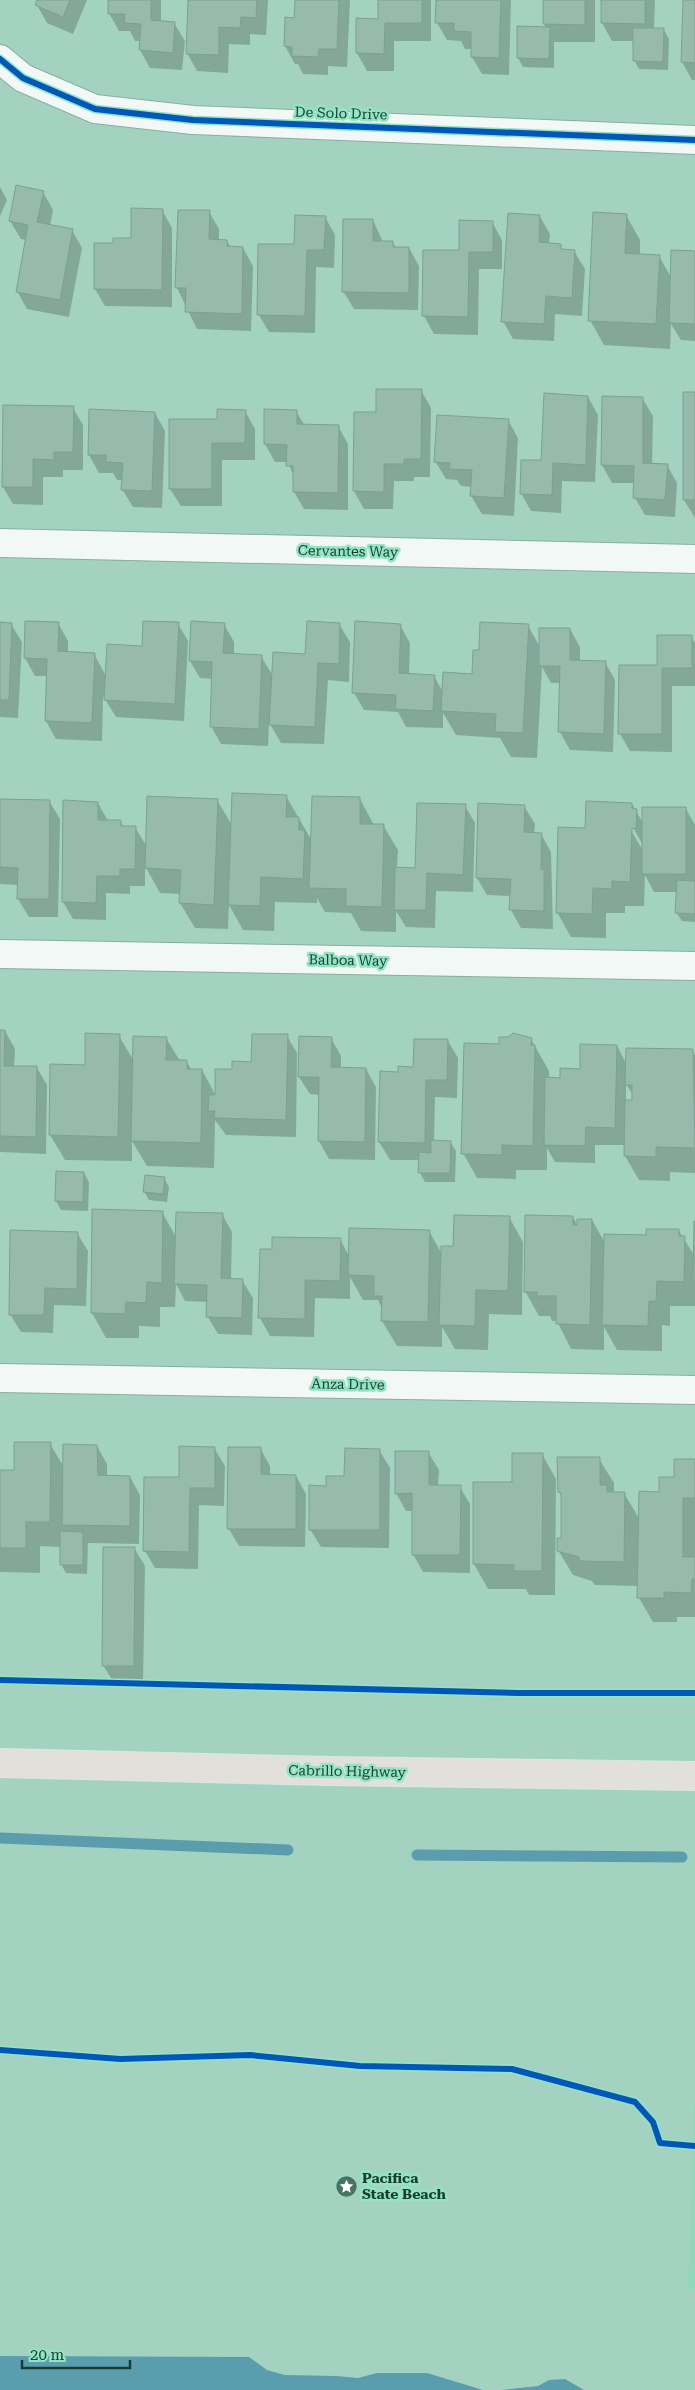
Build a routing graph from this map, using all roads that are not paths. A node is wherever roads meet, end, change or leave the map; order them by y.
1 (0, 59) edge
2 (695, 140) edge
3 (0, 543) edge
4 (695, 558) edge
5 (0, 954) edge
6 (695, 966) edge
7 (0, 1378) edge
8 (695, 1390) edge
9 (0, 1763) edge
10 (695, 1776) edge

1 - 2 street, De Solo Drive
3 - 4 street, Cervantes Way
5 - 6 street, Balboa Way
7 - 8 street, Anza Drive
9 - 10 highway, Cabrillo Highway

